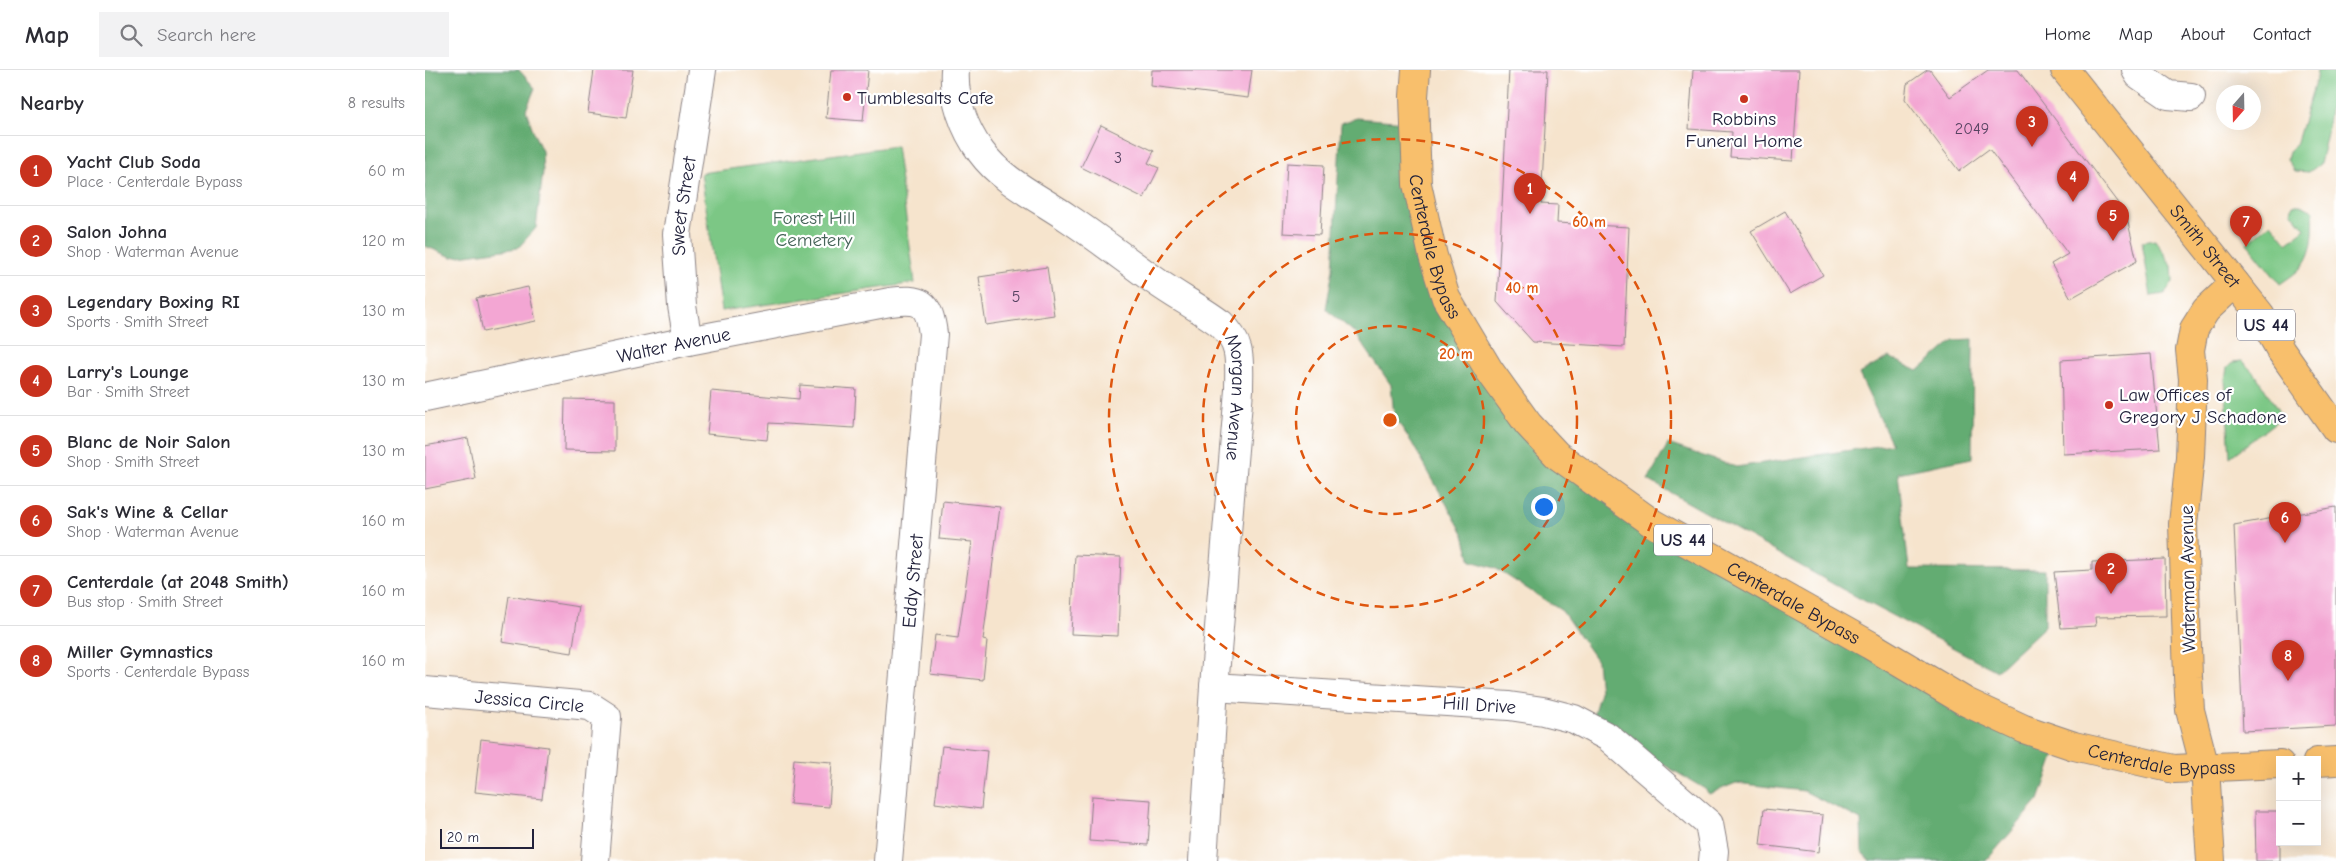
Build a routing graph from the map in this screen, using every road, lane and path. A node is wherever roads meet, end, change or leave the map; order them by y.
1 (702, 70) edge
2 (955, 70) edge
3 (1416, 70) edge
4 (2065, 70) edge
5 (2136, 70) edge
6 (2191, 97) dead end
7 (2235, 283) junction
8 (922, 304) joint
9 (688, 341) junction
10 (425, 397) edge
11 (2336, 429) edge
12 (1214, 687) junction
13 (425, 690) edge
14 (2336, 761) edge
15 (2321, 762) edge
16 (2276, 764) edge
17 (2205, 768) junction
18 (595, 861) edge
19 (888, 861) edge
20 (1203, 861) edge
21 (1713, 861) edge
22 (2211, 861) edge

1 - 9 street, Sweet Street
2 - 12 street, Morgan Avenue
3 - 17 main road, Centerdale Bypass / US 44
4 - 7 main road, Smith Street / US 44
5 - 6 street
7 - 11 main road, Smith Street / US 44
7 - 17 main road, Waterman Avenue
8 - 9 street, Walter Avenue
8 - 19 street, Eddy Street
9 - 10 street, Walter Avenue
12 - 20 street, Morgan Avenue
12 - 21 street, Hill Drive
13 - 18 street, Jessica Circle
14 - 15 main road
16 - 17 main road, Centerdale Bypass / US 44
17 - 22 main road, Waterman Avenue

